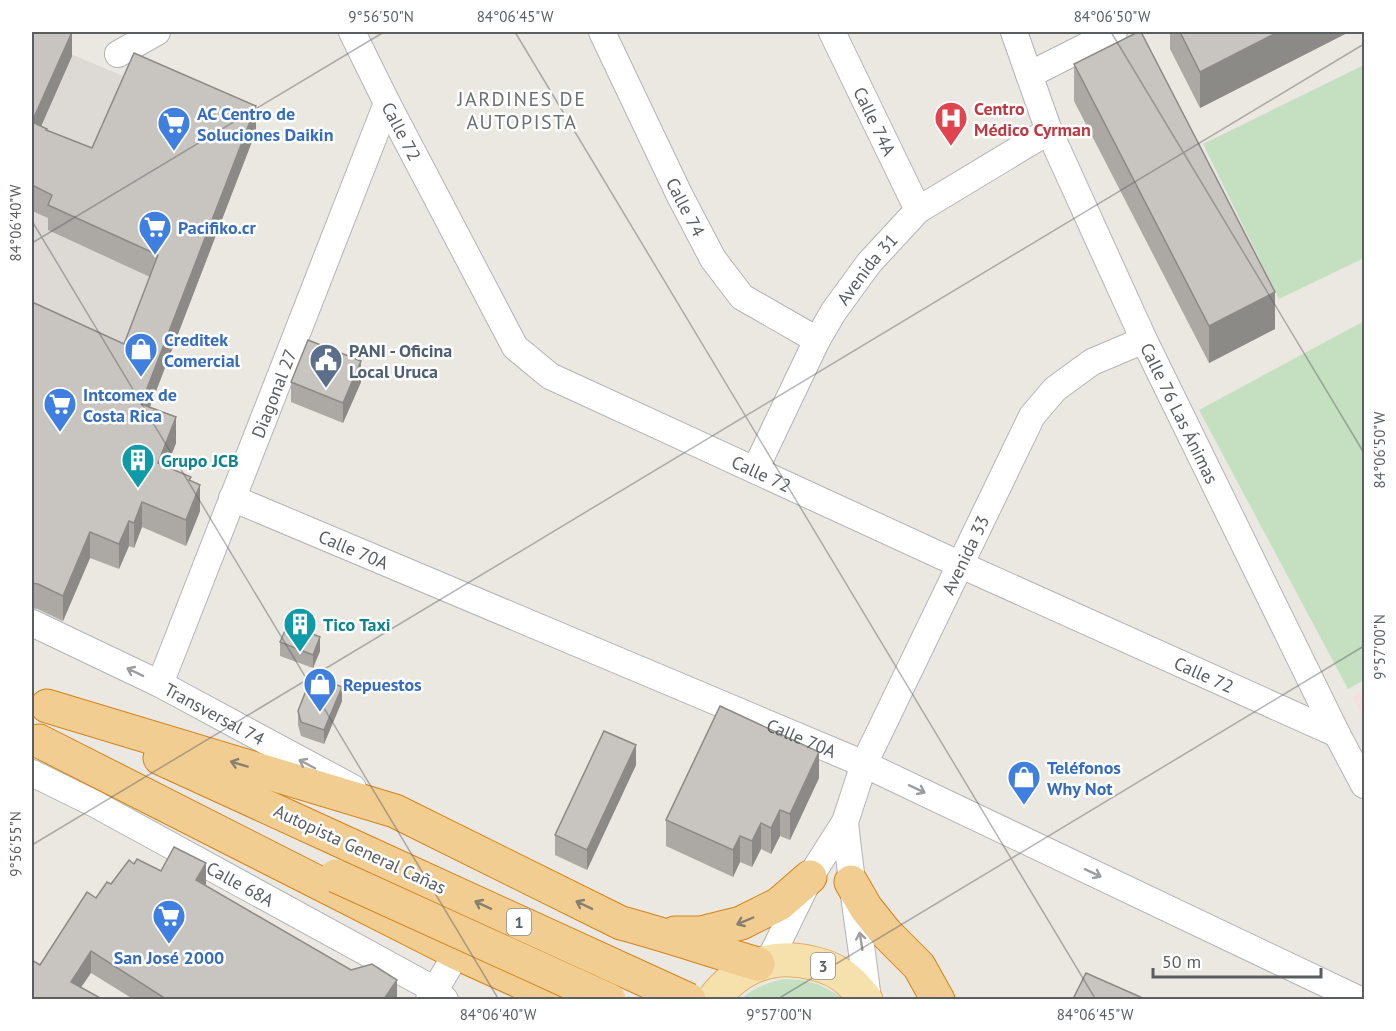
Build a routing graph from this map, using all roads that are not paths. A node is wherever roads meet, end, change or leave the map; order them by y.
1 (157, 32) edge
2 (352, 32) edge
3 (602, 32) edge
4 (832, 32) edge
5 (1014, 32) edge
6 (1114, 32) edge
7 (118, 54) dead end
8 (1029, 75) junction
9 (387, 103) junction
10 (1049, 131) junction
11 (918, 210) junction
12 (817, 340) junction
13 (1144, 340) junction
14 (755, 470) junction
15 (232, 498) junction
16 (961, 565) junction
17 (32, 623) edge
18 (160, 684) junction
19 (39, 702) edge
20 (1337, 734) junction
21 (35, 740) edge
22 (864, 764) junction
23 (32, 773) edge
24 (1365, 785) edge
25 (395, 812) junction
26 (845, 822) junction
27 (810, 877) junction
28 (851, 882) junction
29 (621, 923) junction
30 (660, 933) junction
31 (456, 953) junction
32 (764, 963) junction
33 (490, 968) junction
34 (436, 996) edge
35 (460, 999) edge
36 (527, 999) edge
37 (561, 999) edge
38 (586, 999) edge
39 (609, 999) edge
40 (689, 999) edge
41 (713, 999) edge
42 (867, 999) edge
43 (938, 999) edge
44 (1360, 999) edge

1 - 7 street
2 - 9 street, Calle 72
3 - 12 street, Calle 74
4 - 11 street, Calle 74A
5 - 8 street, Calle 76 Las Ánimas
6 - 8 street
8 - 10 street, Calle 76 Las Ánimas
9 - 14 street, Calle 72
9 - 15 street, Diagonal 27
10 - 11 street, Avenida 31
10 - 13 street, Calle 76 Las Ánimas
11 - 12 street, Avenida 31
12 - 14 street, Avenida 31
13 - 16 street, Avenida 33
13 - 20 street, Calle 76 Las Ánimas
14 - 16 street, Calle 72
15 - 18 street, Diagonal 27
15 - 22 street, Calle 70A
16 - 20 street, Calle 72
16 - 22 street, Avenida 33
18 -> 17 street, Transversal 74
25 -> 18 street, Transversal 74
25 -> 19 highway
40 -> 19 highway, Autopista General Cañas / 1, bridge
20 - 24 street, Calle 76 Las Ánimas
21 - 31 highway
21 - 39 highway, Autopista General Cañas / 1, bridge
22 - 26 street, Avenida 33
22 -> 44 street, Calle 70A
23 - 34 street, Calle 68A
29 -> 25 highway
26 - 27 street, Avenida 33
26 - 28 street, Avenida 33
27 -> 30 highway
27 - 32 street, Avenida 33
42 -> 28 street, Avenida 33
28 - 43 highway
29 - 30 highway
29 - 38 highway
30 - 32 highway
31 - 33 highway
31 - 34 street
32 - 41 main road, 3
32 - 42 main road, 3
33 - 36 highway
33 - 37 highway
34 - 35 street, Calle 68A

